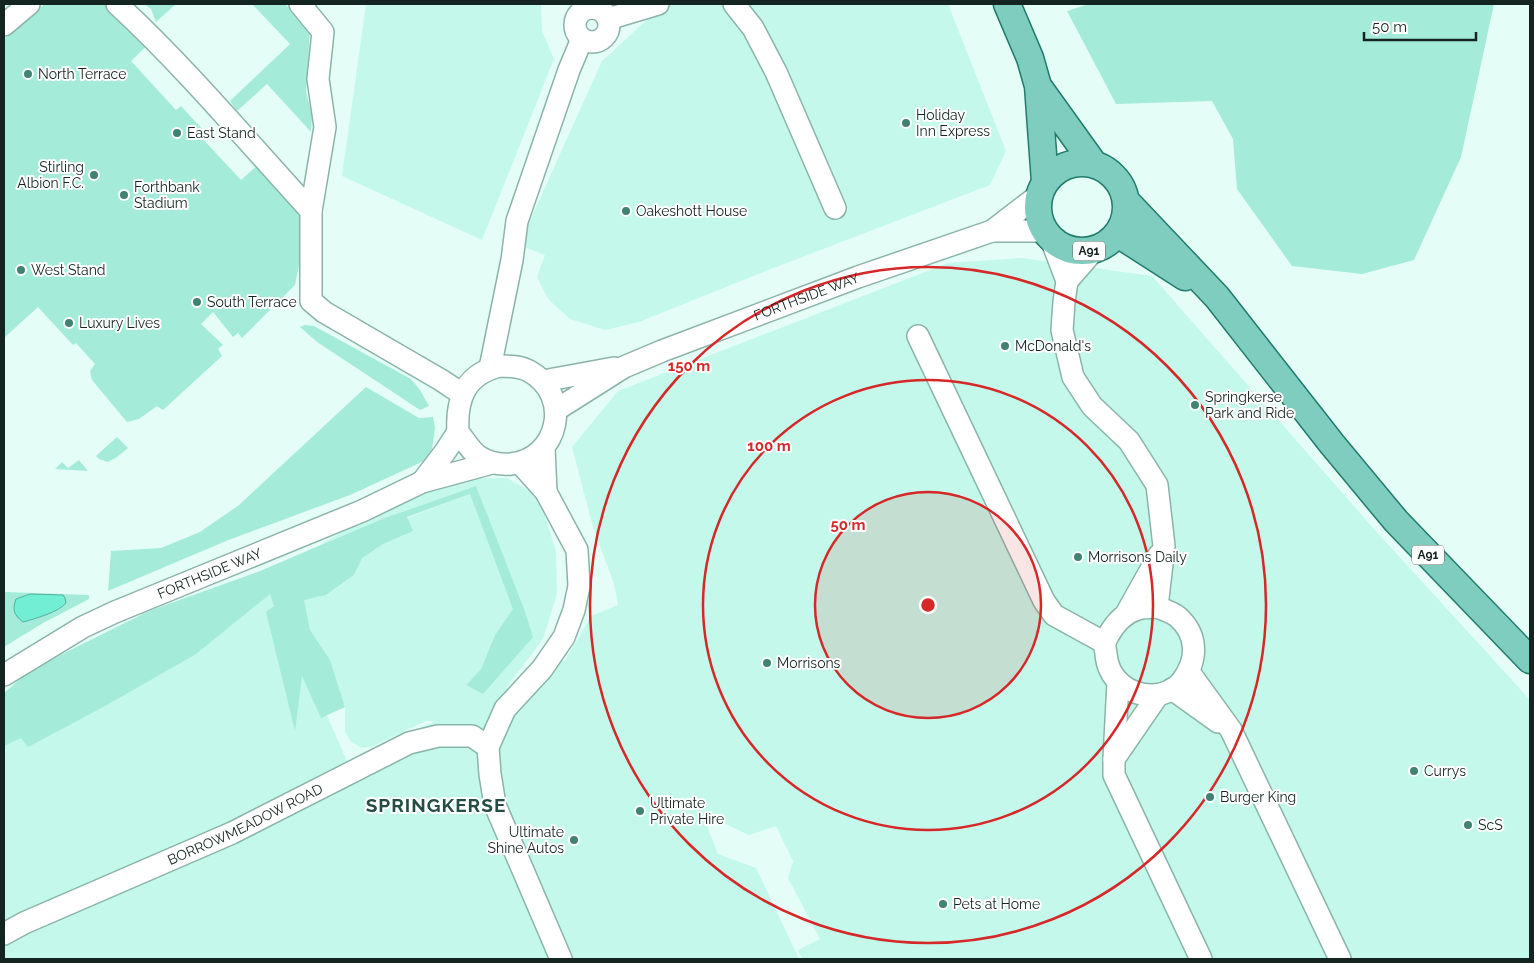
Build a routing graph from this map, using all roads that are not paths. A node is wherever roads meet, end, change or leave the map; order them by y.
1 (29, 4) edge
2 (117, 4) edge
3 (300, 4) edge
4 (658, 4) edge
5 (734, 4) edge
6 (1007, 4) edge
7 (578, 8) edge
8 (608, 19) junction
9 (4, 25) edge
10 (582, 39) junction
11 (1038, 86) junction
12 (1094, 164) junction
13 (1042, 189) junction
14 (1126, 201) junction
15 (835, 208) dead end
16 (310, 211) junction
17 (992, 230) junction
18 (1118, 234) junction
19 (1048, 235) junction
20 (1094, 250) junction
21 (1067, 281) junction
22 (1217, 297) junction
23 (918, 336) dead end
24 (624, 367) junction
25 (490, 368) junction
26 (542, 381) junction
27 (462, 394) junction
28 (556, 410) junction
29 (458, 432) junction
30 (544, 448) junction
31 (492, 463) junction
32 (520, 463) junction
33 (422, 482) junction
34 (546, 492) junction
35 (1164, 546) junction
36 (1157, 607) junction
37 (1126, 614) junction
38 (1105, 642) junction
39 (1530, 660) edge
40 (1189, 672) junction
41 (4, 675) edge
42 (1118, 682) junction
43 (1165, 692) junction
44 (1231, 730) junction
45 (488, 747) junction
46 (1114, 759) junction
47 (4, 934) edge
48 (562, 959) edge
49 (1201, 959) edge
50 (1340, 959) edge

1 - 9 street
2 - 16 street
3 - 16 street
4 - 8 street
5 - 15 street
6 - 11 main road, A91
7 - 8 street
7 - 10 street
8 - 10 street
10 - 25 street
11 - 12 main road, A91
11 - 13 main road, A91
12 - 13 main road
12 - 14 main road, A91
13 - 17 street, FORTHSIDE WAY
13 - 19 main road, A91
14 - 18 main road, A91
14 - 22 main road, A91
16 - 27 street
17 - 19 street, FORTHSIDE WAY
17 - 24 street, FORTHSIDE WAY
18 - 20 main road, A91
18 - 22 main road, A91
19 - 20 main road, A91
19 - 21 street
20 - 21 street
21 - 35 street
22 - 39 main road, A91
23 - 38 street
24 - 26 street, FORTHSIDE WAY
24 - 28 street, FORTHSIDE WAY
25 - 26 street
25 - 27 street
26 - 28 street
27 - 29 street
28 - 30 street
29 - 31 street
29 - 33 street, FORTHSIDE WAY
30 - 32 street
30 - 34 street
31 - 32 street
31 - 33 street, FORTHSIDE WAY
32 - 34 street
33 - 41 street, FORTHSIDE WAY
34 - 45 street
35 - 36 street
35 - 37 street
36 - 37 street
36 - 40 street
37 - 38 street
38 - 42 street
40 - 43 street
40 - 44 street
42 - 43 street
42 - 46 street
43 - 44 street
43 - 46 street
44 - 50 street
45 - 47 street, BORROWMEADOW ROAD
45 - 48 street
46 - 49 street

